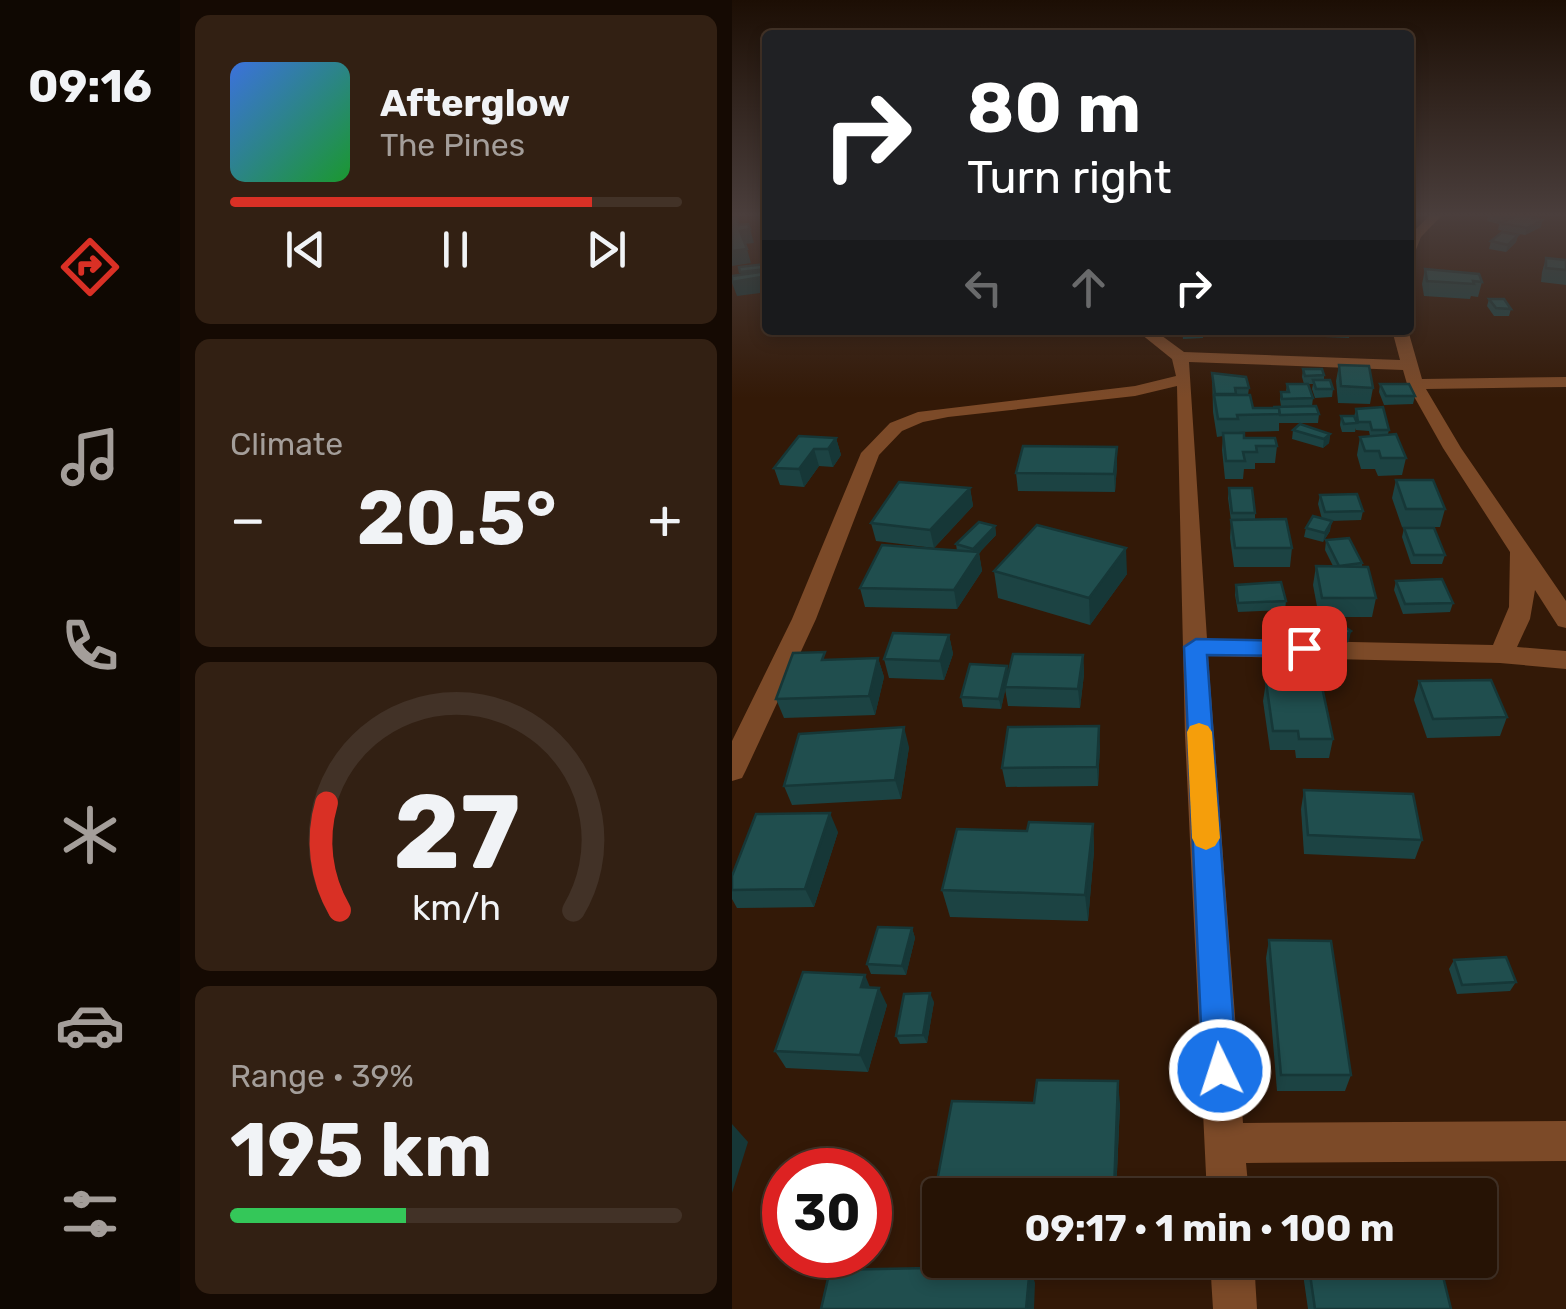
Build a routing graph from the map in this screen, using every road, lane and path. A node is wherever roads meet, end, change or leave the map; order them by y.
1 (1149, 335) edge
2 (1401, 335) edge
3 (1183, 368) junction
4 (1413, 375) junction
5 (1566, 382) edge
6 (1516, 542) junction
7 (1566, 620) edge
8 (1196, 647) junction
9 (1500, 654) junction
10 (1566, 660) edge
11 (732, 770) edge
12 (1566, 1141) edge
13 (1224, 1144) junction
14 (1227, 1178) edge
15 (1233, 1278) edge
16 (1235, 1309) edge

1 - 3 street
2 - 4 street
3 - 4 street
3 - 8 street
3 - 11 street
4 - 5 street
4 - 6 street
6 - 7 street
6 - 9 street
8 - 9 street
8 - 13 street
9 - 10 street
12 - 13 street
13 - 14 street
15 - 16 street

